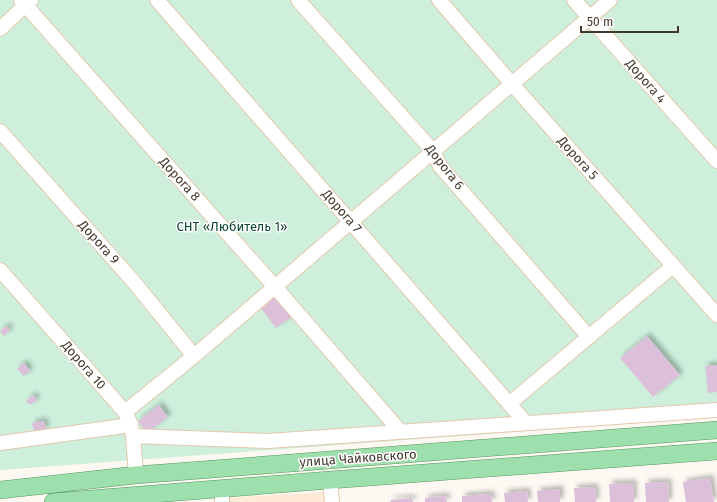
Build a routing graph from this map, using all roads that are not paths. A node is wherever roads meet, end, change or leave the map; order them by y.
1 (158, 0) edge
2 (298, 0) edge
3 (439, 0) edge
4 (574, 0) edge
5 (610, 0) edge
6 (26, 2) edge
7 (590, 17) junction
8 (0, 29) edge
9 (512, 84) junction
10 (0, 131) edge
11 (433, 151) junction
12 (717, 161) edge
13 (351, 222) junction
14 (673, 266) junction
15 (0, 270) edge
16 (275, 287) junction
17 (717, 315) edge
18 (590, 337) junction
19 (194, 356) junction
20 (510, 404) junction
21 (717, 410) edge
22 (124, 412) junction
23 (526, 423) junction
24 (717, 430) edge
25 (132, 431) junction
26 (400, 431) junction
27 (2, 439) edge
28 (717, 451) edge
29 (136, 475) junction
30 (330, 480) junction
31 (0, 490) edge
32 (222, 495) edge
33 (193, 496) edge
34 (76, 501) edge
35 (53, 502) edge
36 (332, 502) edge

1 - 13 street, Дорога 7
2 - 11 street, Дорога 6
3 - 9 street, Дорога 5
4 - 7 street, Дорога 4
5 - 7 street
6 - 8 street
6 - 16 street, Дорога 8
7 - 9 street
7 - 12 street, Дорога 4
9 - 11 street
9 - 14 street, Дорога 5
10 - 19 street, Дорога 9
11 - 13 street
11 - 18 street, Дорога 6
13 - 16 street
13 - 20 street, Дорога 7
14 - 17 street, Дорога 5
14 - 18 street
15 - 22 street, Дорога 10
16 - 19 street
16 - 26 street, Дорога 8
18 - 20 street
19 - 22 street
20 - 23 street, Дорога 7
21 - 23 street
22 - 25 street, Дорога 10
23 - 26 street
24 - 29 main road, улица Чайковского
25 - 26 street
25 - 27 street
25 - 29 street, Дорога 10
28 - 30 main road, улица Чайковского
29 - 31 main road, улица Чайковского
30 - 32 main road, улица Чайковского
30 - 36 street
32 - 33 main road, улица Чайковского
33 - 34 main road, улица Чайковского
34 - 35 main road, улица Чайковского

